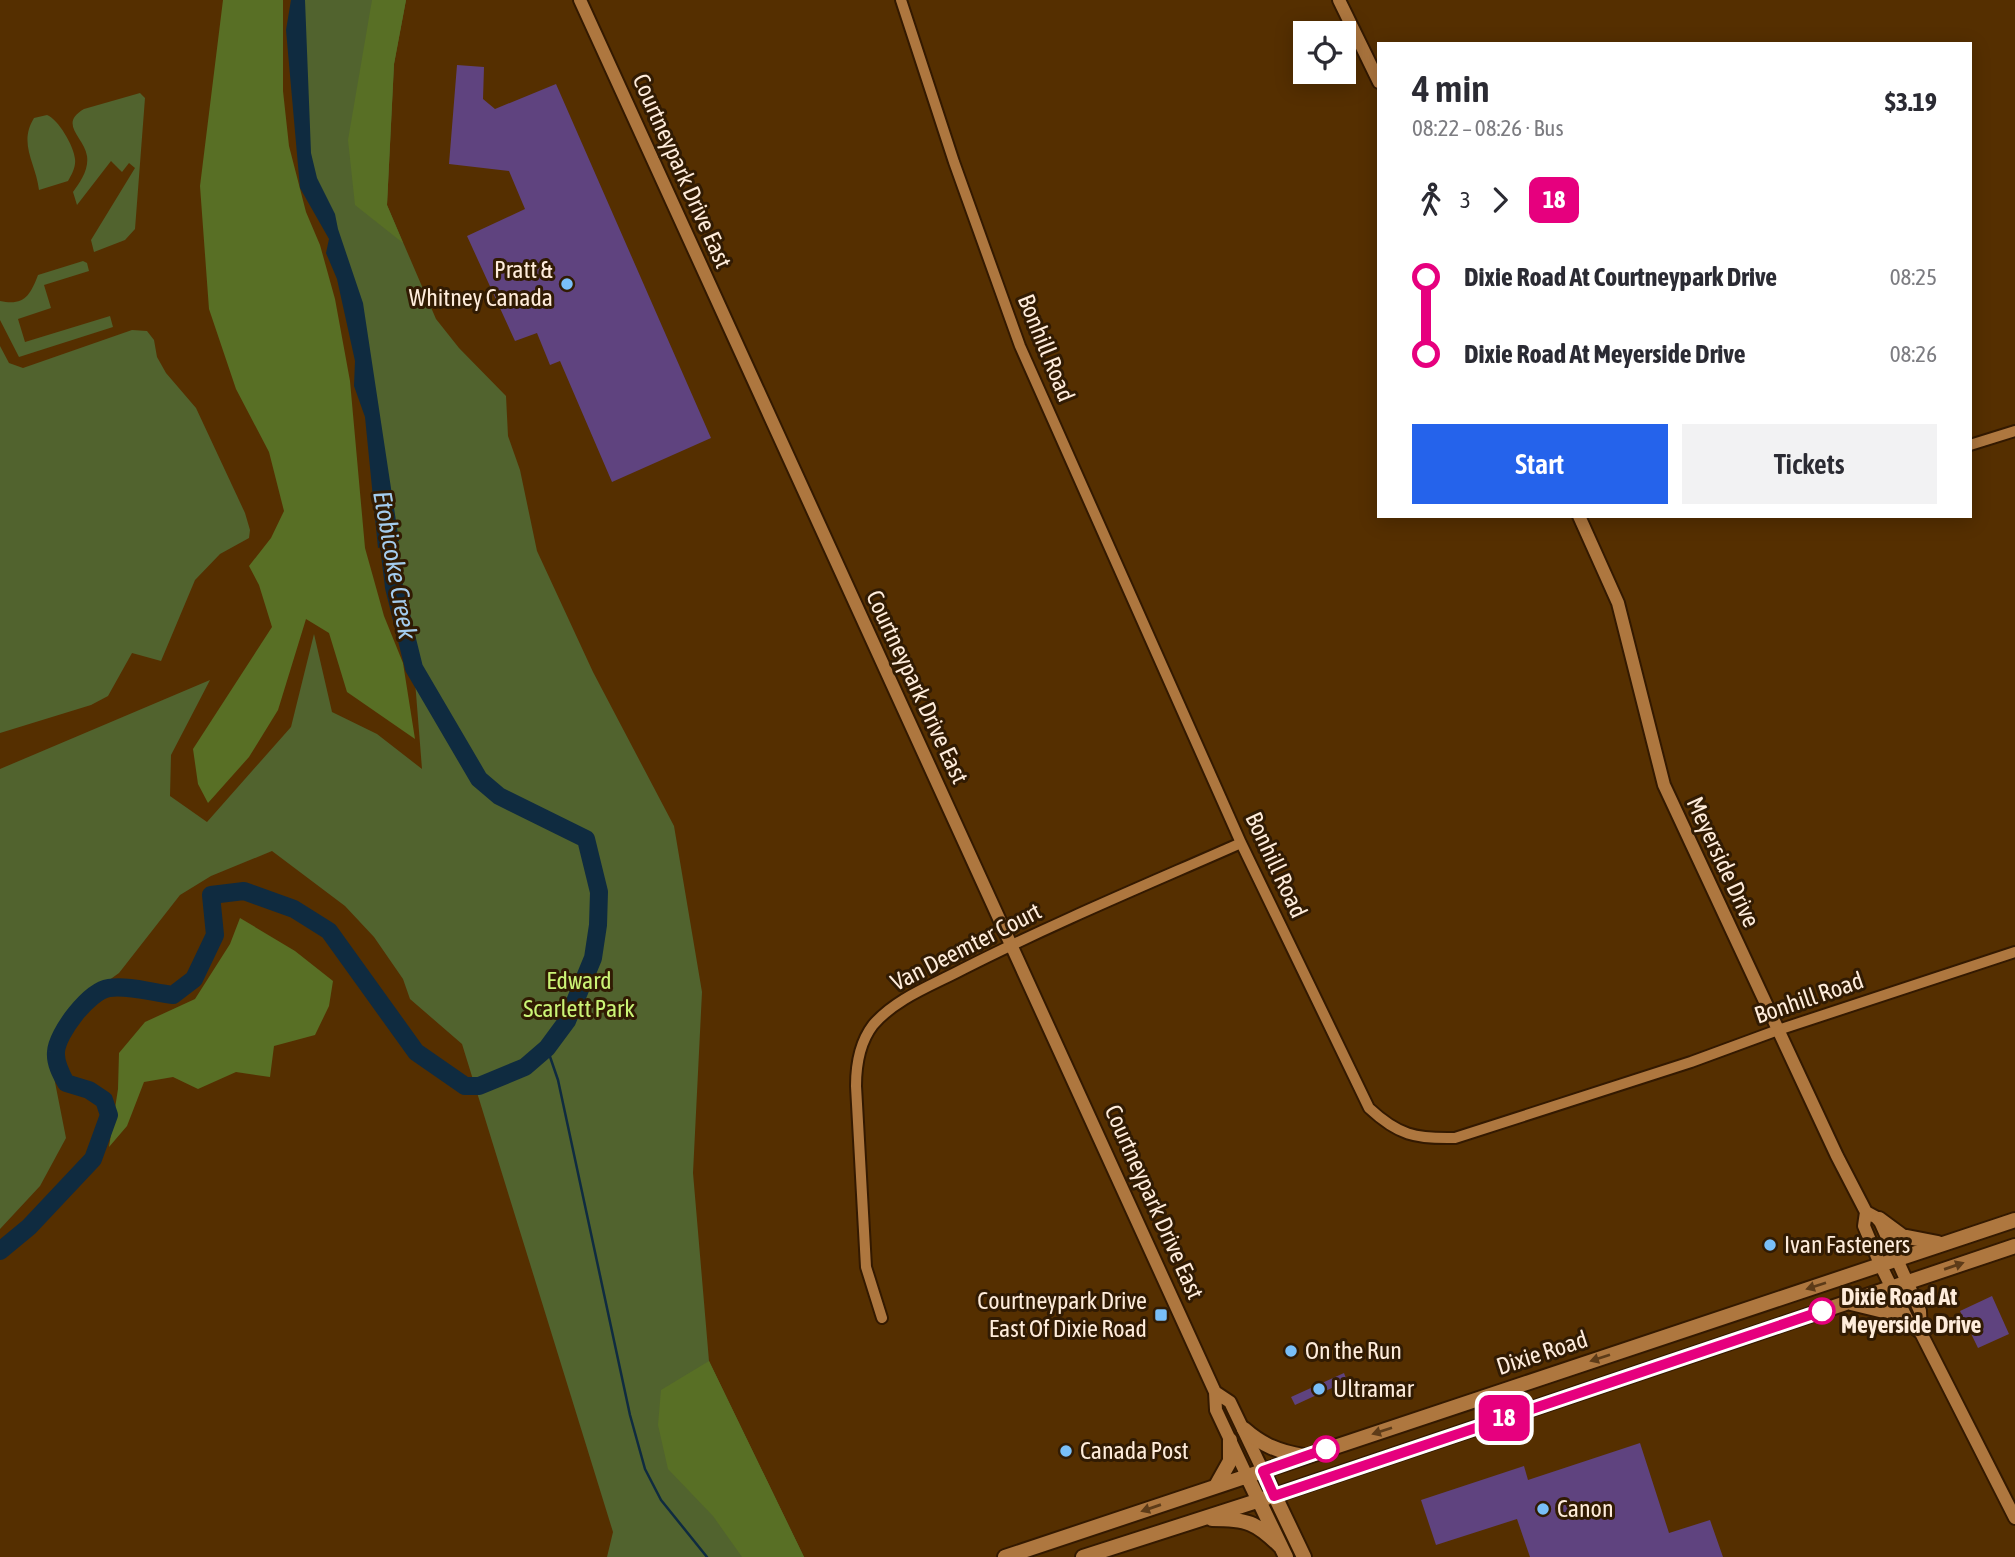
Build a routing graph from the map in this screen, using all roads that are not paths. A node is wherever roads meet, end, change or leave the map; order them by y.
1 (580, 0) edge
2 (901, 0) edge
3 (1339, 0) edge
4 (1377, 78) edge
5 (2015, 431) edge
6 (1972, 444) edge
7 (1580, 518) edge
8 (1241, 843) junction
9 (1012, 944) junction
10 (2015, 952) edge
11 (1777, 1030) junction
12 (1872, 1216) junction
13 (2015, 1220) edge
14 (1943, 1244) junction
15 (2015, 1246) edge
16 (1896, 1259) junction
17 (1880, 1264) junction
18 (1908, 1282) junction
19 (1893, 1287) junction
20 (1847, 1303) junction
21 (882, 1318) dead end
22 (1909, 1323) junction
23 (1921, 1333) junction
24 (1215, 1392) junction
25 (1244, 1429) junction
26 (1230, 1440) junction
27 (1304, 1457) junction
28 (1263, 1471) junction
29 (1247, 1476) junction
30 (1311, 1483) junction
31 (1216, 1486) junction
32 (1274, 1496) junction
33 (1260, 1500) junction
34 (1198, 1518) junction
35 (2015, 1518) edge
36 (1289, 1527) junction
37 (1284, 1552) edge
38 (1005, 1557) edge
39 (1083, 1557) edge
40 (1304, 1557) edge

1 - 9 street, Courtneypark Drive East
2 - 8 street, Bonhill Road
3 - 4 street
5 - 6 street
7 - 11 street, Meyerside Drive
8 - 9 street, Van Deemter Court
8 - 11 street, Bonhill Road
9 - 21 street, Van Deemter Court
9 - 24 street, Courtneypark Drive East
10 - 11 street, Bonhill Road
11 - 12 street, Meyerside Drive
12 - 14 main road
12 - 16 street, Meyerside Drive
12 - 17 street, Meyerside Drive
13 - 14 main road, Dixie Road
14 - 16 main road, Dixie Road
18 -> 15 main road, Dixie Road
16 - 17 main road, Dixie Road
16 - 18 street, Meyerside Drive
17 - 19 street, Meyerside Drive
17 -> 27 main road, Dixie Road
18 - 19 main road, Dixie Road
18 - 23 street, Meyerside Drive
19 - 20 main road, Dixie Road
19 - 22 street, Meyerside Drive
20 - 22 main road
20 - 30 main road, Dixie Road
22 - 23 street, Meyerside Drive
23 - 35 street, Meyerside Drive
24 - 25 street, Courtneypark Drive East
24 - 26 street, Courtneypark Drive East
25 - 27 main road
25 - 28 street, Courtneypark Drive East
26 - 29 street, Courtneypark Drive East
26 - 31 main road
27 - 28 main road, Dixie Road
28 - 29 main road, Dixie Road
28 - 32 main road, Courtneypark Drive East
29 - 31 main road, Dixie Road
29 - 33 main road, Courtneypark Drive East
30 - 32 main road, Dixie Road
30 - 36 main road
31 -> 38 main road, Dixie Road
32 - 33 main road, Dixie Road
32 - 36 main road, Courtneypark Drive East
33 - 34 main road, Dixie Road
33 - 37 main road, Courtneypark Drive East
34 - 37 main road
34 - 39 main road, Dixie Road
36 - 40 main road, Courtneypark Drive East

